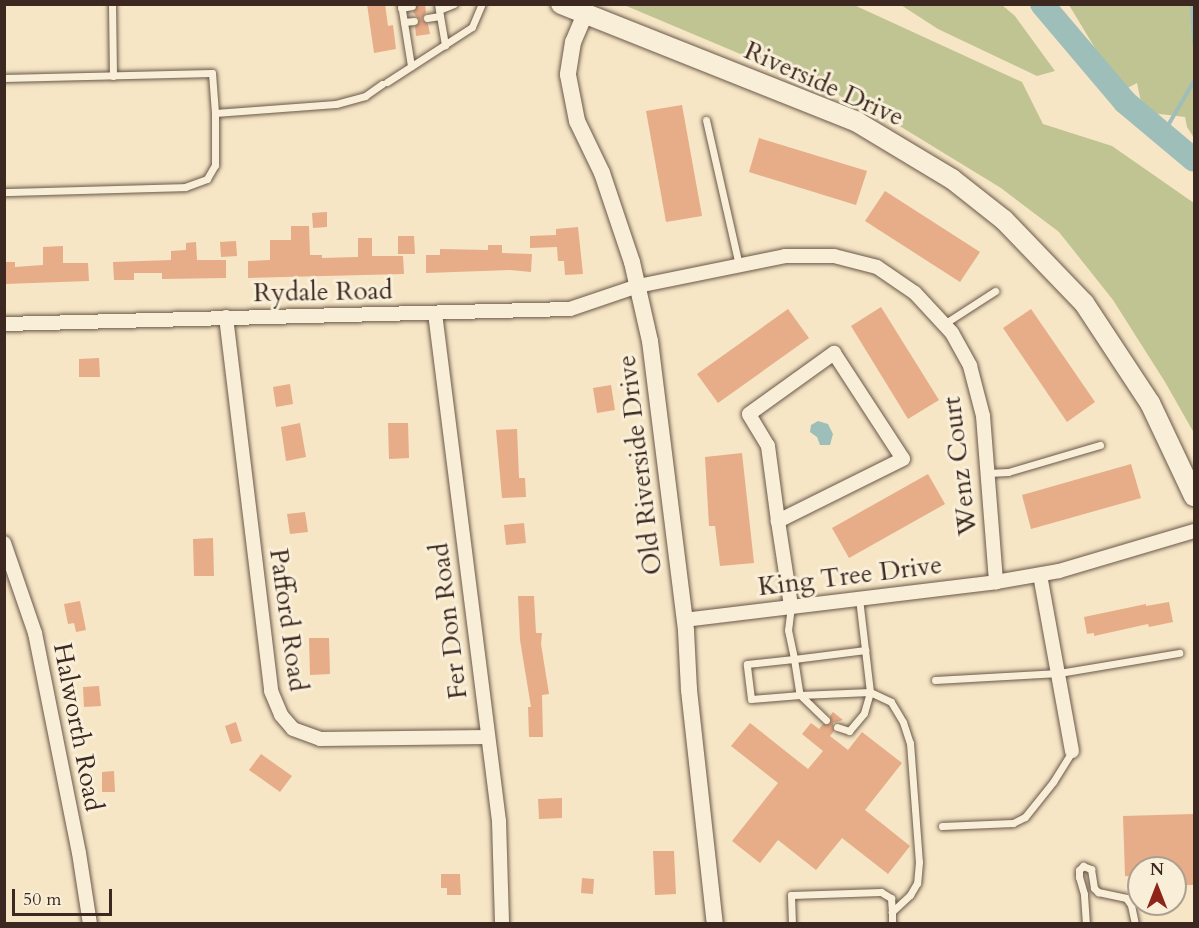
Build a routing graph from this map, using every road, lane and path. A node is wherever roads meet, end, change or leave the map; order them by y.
1 (112, 4) edge
2 (454, 4) edge
3 (482, 4) edge
4 (561, 4) edge
5 (401, 6) edge
6 (412, 6) edge
7 (439, 10) edge
8 (585, 14) junction
9 (427, 18) dead end
10 (414, 21) dead end
11 (404, 22) junction
12 (445, 45) junction
13 (411, 66) junction
14 (113, 76) junction
15 (4, 78) edge
16 (215, 113) junction
17 (706, 120) dead end
18 (4, 192) edge
19 (739, 265) junction
20 (638, 286) junction
21 (995, 291) dead end
22 (435, 313) junction
23 (226, 317) junction
24 (4, 324) edge
25 (944, 324) junction
26 (1100, 446) dead end
27 (988, 472) junction
28 (1194, 496) edge
29 (778, 521) junction
30 (1194, 531) edge
31 (4, 543) edge
32 (1040, 575) junction
33 (996, 582) junction
34 (858, 598) junction
35 (791, 606) junction
36 (684, 620) junction
37 (865, 650) junction
38 (1179, 653) dead end
39 (794, 659) junction
40 (1059, 674) junction
41 (935, 680) dead end
42 (870, 692) junction
43 (800, 695) junction
44 (826, 720) dead end
45 (837, 727) dead end
46 (488, 737) junction
47 (1072, 751) joint
48 (942, 826) dead end
49 (892, 912) junction
50 (90, 924) edge
51 (502, 924) edge
52 (716, 924) edge
53 (792, 924) edge
54 (892, 924) edge
55 (1086, 924) edge
56 (1135, 924) edge

1 - 14 lane
2 - 7 lane
3 - 12 lane
4 - 8 main road, Riverside Drive
5 - 6 lane
5 - 11 lane
7 - 9 lane
7 - 12 lane
8 - 20 street, Old Riverside Drive
8 - 28 main road, Riverside Drive
10 - 11 lane
11 - 13 lane
12 - 13 lane
13 - 16 lane
14 - 15 lane
14 - 16 lane
16 - 18 lane
17 - 19 lane
19 - 20 street, Wenz Court
19 - 25 street, Wenz Court
20 - 22 street, Rydale Road
20 - 36 street, Old Riverside Drive
21 - 25 lane
22 - 23 street, Rydale Road
22 - 46 street, Fer Don Road
23 - 24 street, Rydale Road
23 - 46 street, Pafford Road
25 - 27 street, Wenz Court
26 - 27 lane
27 - 33 street, Wenz Court
29 - 29 street
29 - 35 street
30 - 32 street, King Tree Drive
31 - 50 street, Halworth Road
32 - 33 street, King Tree Drive
32 - 40 street
33 - 34 street, King Tree Drive
34 - 35 street, King Tree Drive
34 - 37 lane
35 - 36 street, King Tree Drive
35 - 39 lane
36 - 52 street, Old Riverside Drive
37 - 39 lane
37 - 42 lane
38 - 40 lane
39 - 43 lane
39 - 43 lane
40 - 41 lane
40 - 47 street
42 - 43 lane
42 - 45 lane
42 - 49 lane
43 - 44 lane
46 - 51 street, Fer Don Road
47 - 48 lane
49 - 53 lane
49 - 54 lane
55 - 56 lane

